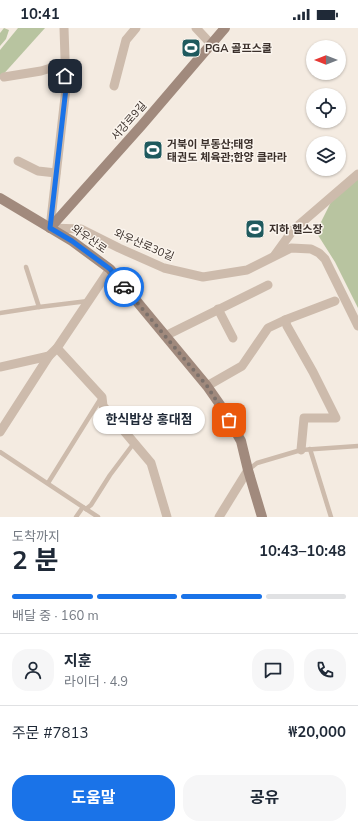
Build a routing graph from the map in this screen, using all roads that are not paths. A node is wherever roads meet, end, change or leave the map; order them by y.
1 (64, 28) edge
2 (136, 28) edge
3 (196, 28) edge
4 (225, 28) edge
5 (211, 44) junction
6 (64, 64) junction
7 (4, 77) dead end
8 (114, 86) dead end
9 (18, 161) dead end
10 (56, 173) junction
11 (358, 174) edge
12 (1, 201) edge
13 (50, 228) junction
14 (275, 256) junction
15 (26, 267) dead end
16 (110, 269) junction
17 (268, 285) dead end
18 (88, 301) junction
19 (335, 302) dead end
20 (39, 307) junction
21 (218, 309) junction
22 (0, 313) edge
23 (285, 320) junction
24 (358, 326) edge
25 (165, 336) junction
26 (232, 338) dead end
27 (57, 348) junction
28 (49, 356) junction
29 (0, 367) edge
30 (207, 386) junction
31 (102, 397) junction
32 (0, 432) edge
33 (134, 443) junction
34 (358, 446) edge
35 (306, 450) junction
36 (0, 452) edge
37 (248, 470) junction
38 (48, 483) junction
39 (84, 508) junction
40 (76, 517) edge
41 (98, 517) edge
42 (167, 517) edge
43 (219, 517) edge
44 (262, 517) edge
45 (331, 517) edge

1 - 6 street
2 - 8 street
3 - 5 street
4 - 5 street, 서강로9길
5 - 13 street, 서강로9길
6 - 7 street
6 - 10 street
9 - 10 street
10 - 13 street
11 - 14 street, 와우산로30길
12 - 13 street, 와우산로
13 - 14 street, 와우산로30길
13 - 16 street, 와우산로
14 - 24 street, 와우산로30길
15 - 20 lane
16 - 18 street
16 - 25 street, 와우산로
17 - 21 street
18 - 20 lane
18 - 27 street
19 - 23 street
20 - 22 lane
21 - 25 street
21 - 26 street
23 - 30 street
23 - 35 street
25 - 30 street, 와우산로
27 - 28 street
27 - 31 street
28 - 29 street
28 - 32 street
30 - 37 street, 와우산로
31 - 33 street
31 - 38 lane
33 - 39 lane
33 - 42 street
34 - 35 lane
35 - 37 lane
35 - 45 lane
36 - 38 lane
37 - 43 street
37 - 44 street, 와우산로
38 - 39 lane
39 - 40 lane
39 - 41 lane

